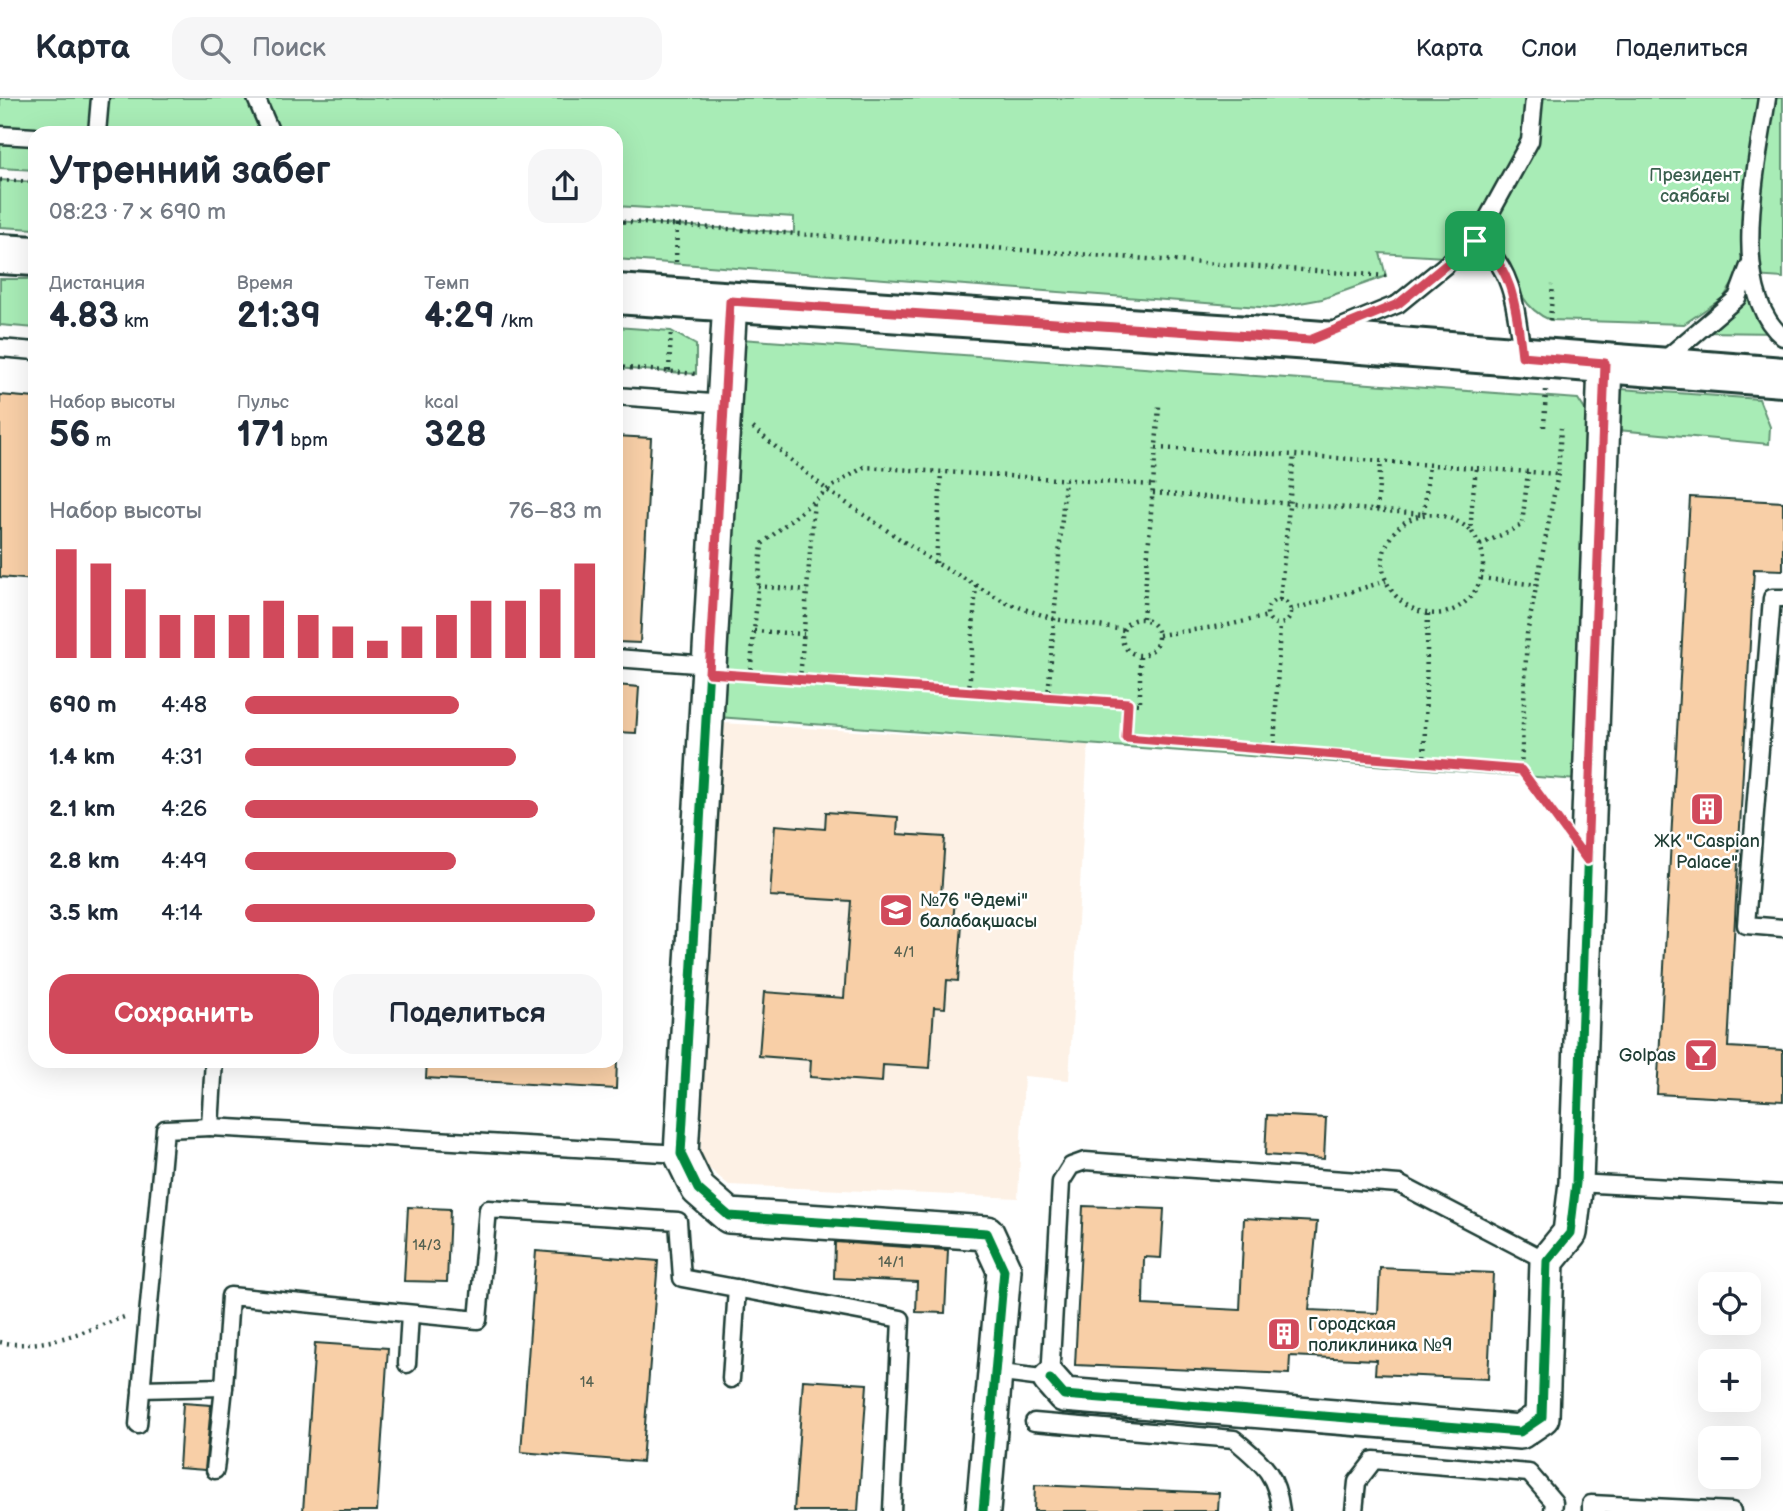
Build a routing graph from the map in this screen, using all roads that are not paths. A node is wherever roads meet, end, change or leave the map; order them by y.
1 (100, 98) edge
2 (256, 98) edge
3 (1534, 98) edge
4 (1767, 98) edge
5 (98, 126) edge
6 (268, 126) edge
7 (0, 135) edge
8 (28, 137) edge
9 (1475, 241) junction
10 (0, 254) edge
11 (28, 256) edge
12 (1750, 264) junction
13 (623, 294) edge
14 (730, 301) junction
15 (1783, 337) edge
16 (1310, 340) junction
17 (0, 348) edge
18 (28, 350) edge
19 (1522, 356) junction
20 (1605, 363) junction
21 (1655, 367) junction
22 (1783, 377) edge
23 (623, 396) edge
24 (735, 399) junction
25 (1783, 598) edge
26 (623, 659) edge
27 (709, 669) junction
28 (1783, 928) edge
29 (214, 1068) edge
30 (210, 1128) junction
31 (681, 1154) junction
32 (1576, 1183) junction
33 (1783, 1194) edge
34 (1547, 1261) junction
35 (737, 1288) junction
36 (410, 1314) junction
37 (407, 1364) dead end
38 (995, 1373) junction
39 (731, 1379) dead end
40 (1050, 1379) junction
41 (224, 1387) junction
42 (141, 1390) junction
43 (1034, 1422) dead end
44 (138, 1425) dead end
45 (215, 1470) dead end
46 (892, 1511) edge
47 (983, 1511) edge
48 (1281, 1511) edge
49 (1354, 1511) edge
50 (1553, 1511) edge
51 (1591, 1511) edge
52 (1732, 1511) edge

1 - 5 lane
2 - 6 lane
3 - 9 lane
4 - 12 lane
7 - 8 lane
9 - 16 lane
9 - 19 lane
10 - 11 street
12 - 15 lane
12 - 21 lane
13 - 14 street
14 - 16 street
14 - 24 street
16 - 19 street
17 - 18 lane
19 - 20 street
20 - 21 street
20 - 32 street
21 - 22 street
23 - 24 lane
24 - 27 street
25 - 28 lane
26 - 27 lane
27 - 31 street
29 - 30 lane
30 - 31 lane
30 - 42 lane
31 - 38 street
32 - 33 lane
32 - 34 street
34 - 40 street
34 - 40 lane
35 - 36 lane
35 - 39 lane
35 - 46 lane
36 - 37 lane
36 - 41 lane
38 - 40 lane
38 - 47 street
41 - 42 lane
41 - 45 lane
42 - 44 lane
43 - 48 lane
49 - 50 lane
51 - 52 lane

